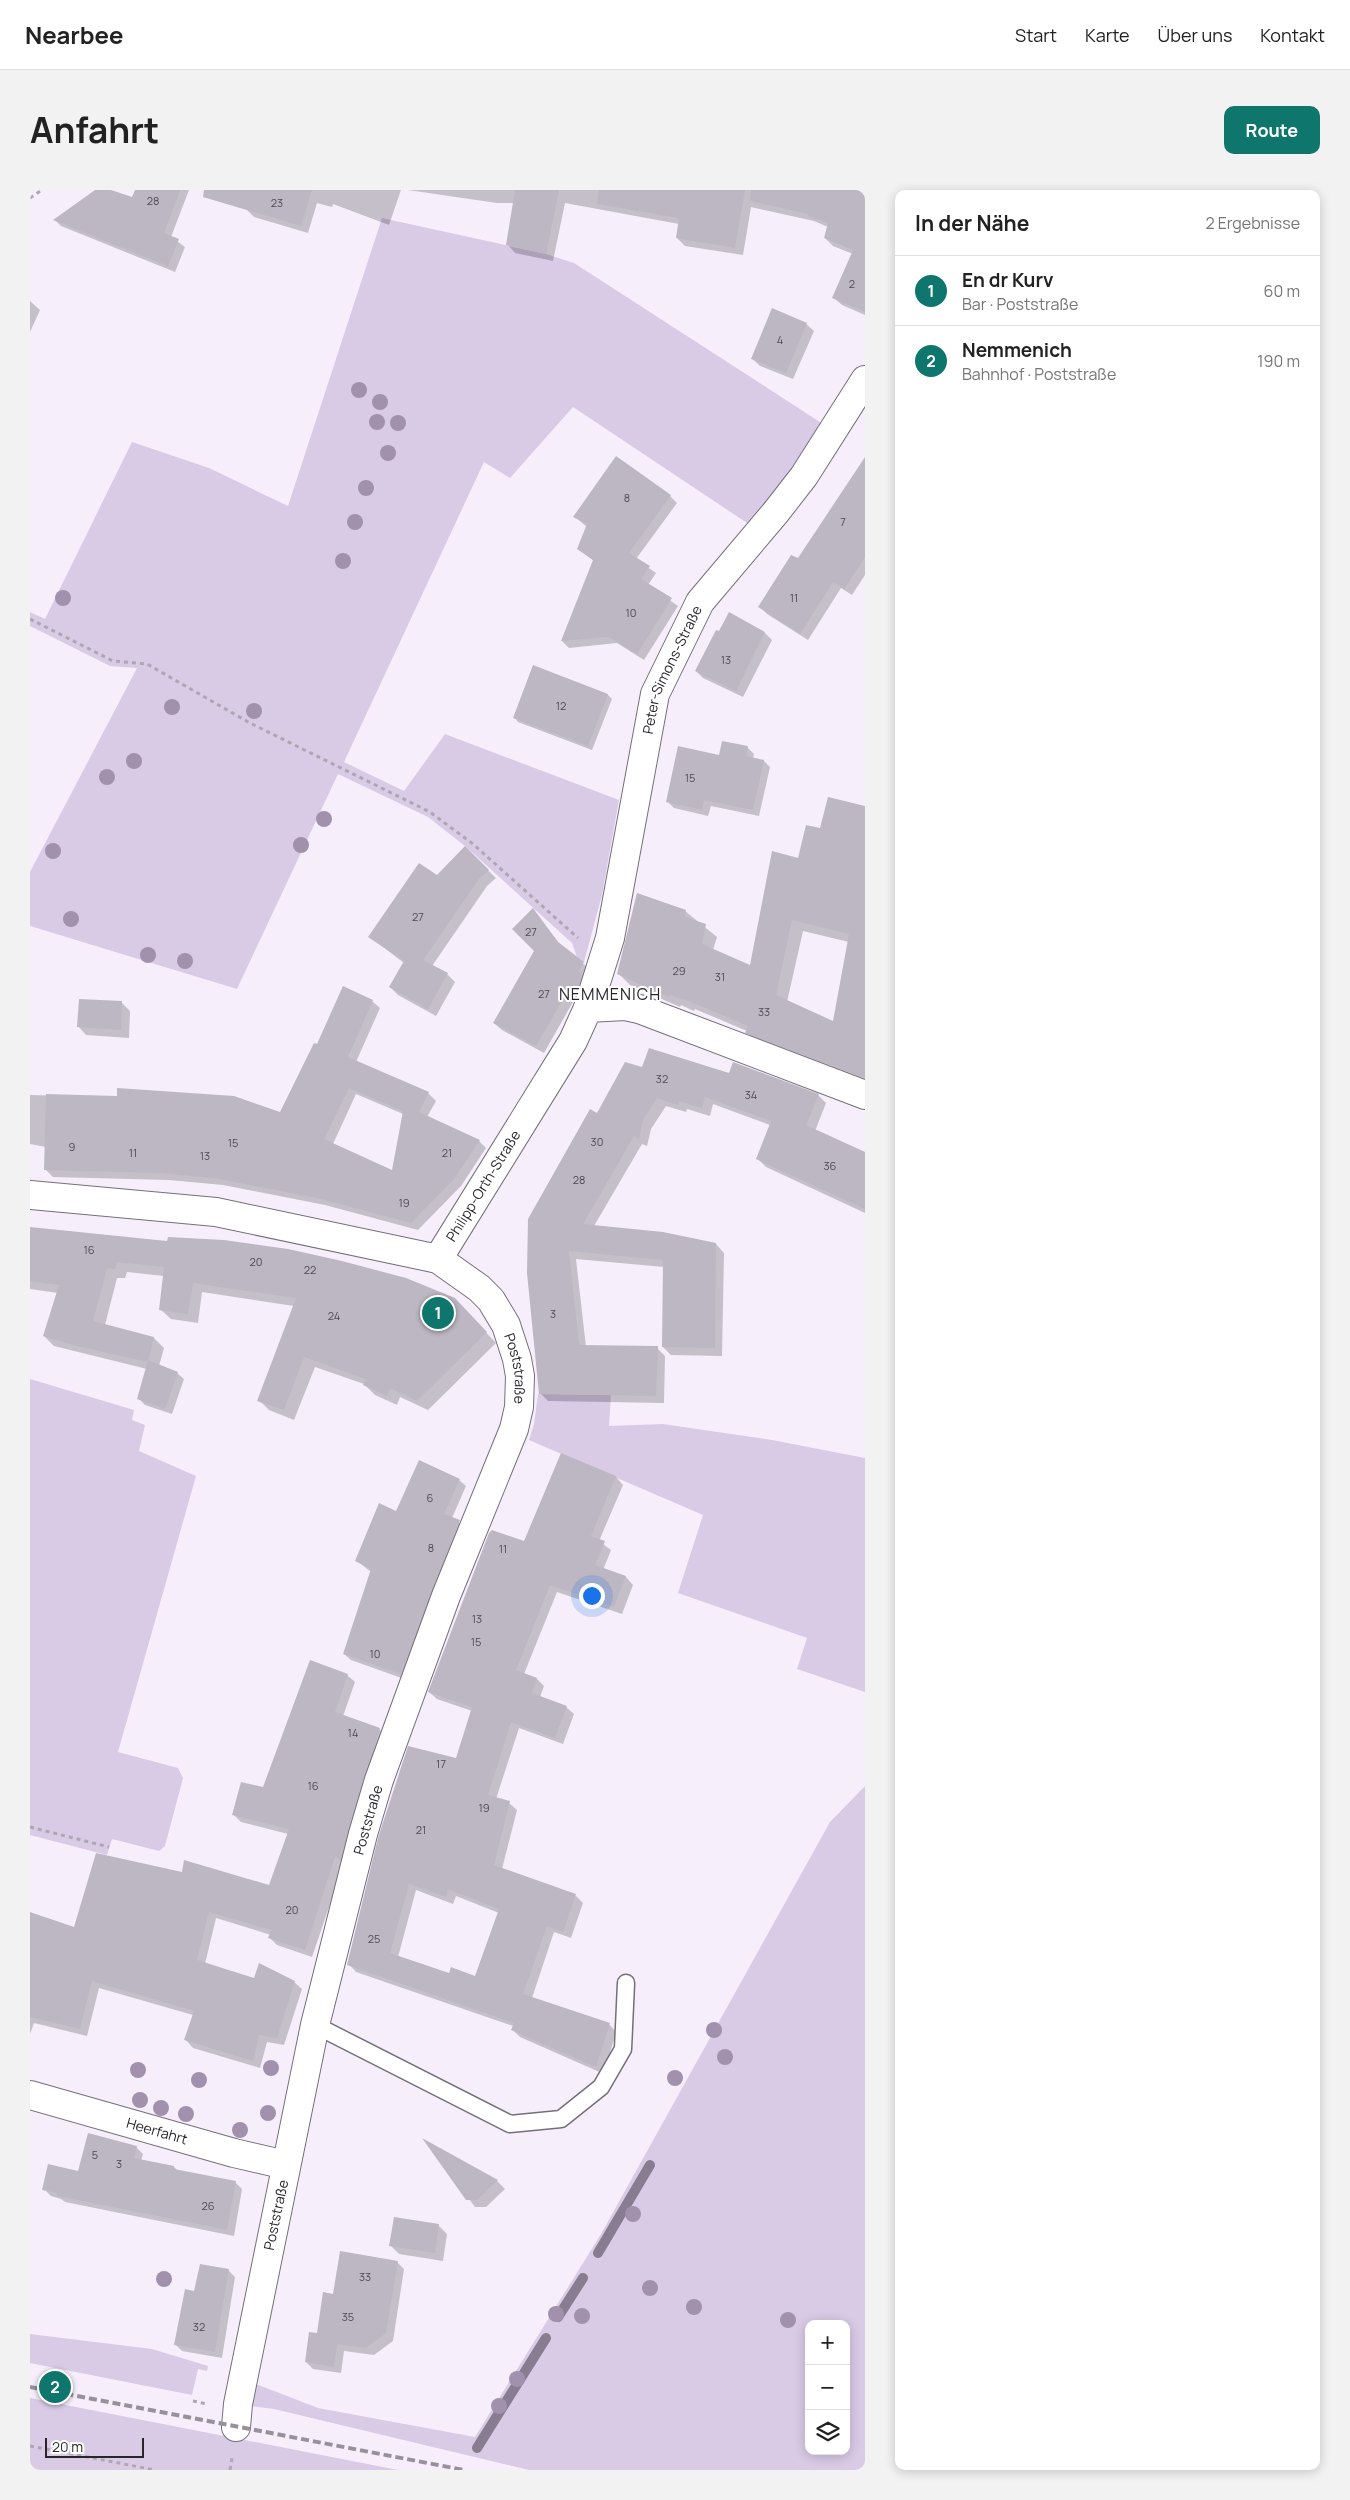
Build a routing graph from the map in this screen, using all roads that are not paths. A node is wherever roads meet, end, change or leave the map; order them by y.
1 (865, 380) edge
2 (588, 1008) junction
3 (865, 1095) edge
4 (30, 1195) edge
5 (438, 1258) junction
6 (626, 1984) dead end
7 (315, 2025) junction
8 (30, 2095) edge
9 (286, 2165) junction
10 (236, 2427) dead end

1 - 2 street, Peter-Simons-Straße
2 - 3 street
2 - 5 street, Philipp-Orth-Straße
4 - 5 street
5 - 7 street, Poststraße
6 - 7 lane
7 - 9 street, Poststraße
8 - 9 street, Heerfahrt
9 - 10 street, Poststraße

